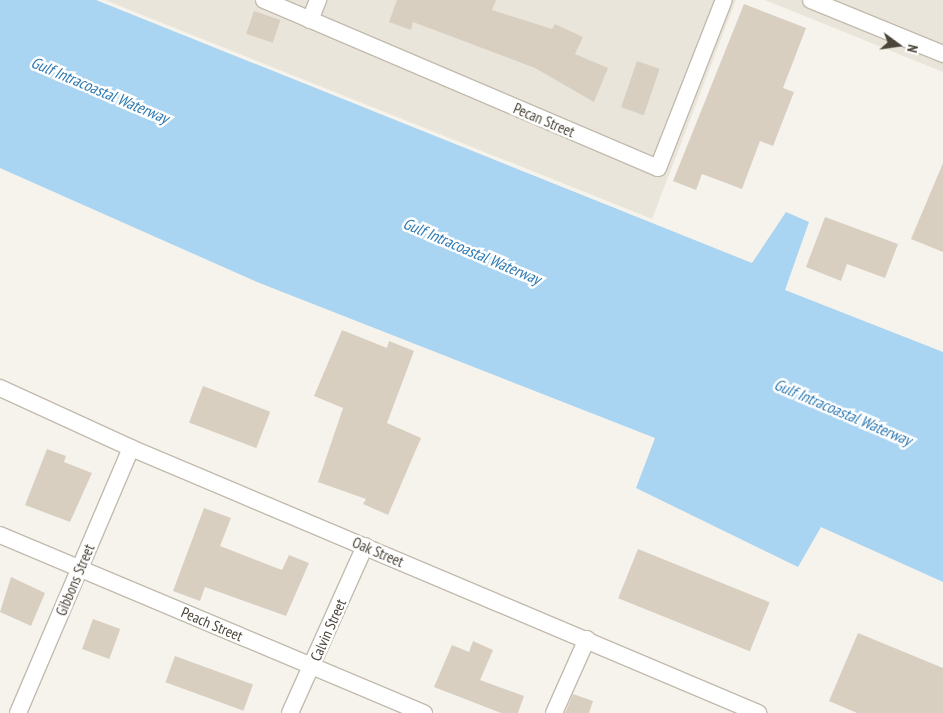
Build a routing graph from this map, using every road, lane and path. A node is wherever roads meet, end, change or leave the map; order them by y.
1 (264, 0) edge
2 (318, 0) edge
3 (724, 0) edge
4 (812, 0) edge
5 (836, 5) edge
6 (310, 20) junction
7 (943, 54) edge
8 (0, 388) edge
9 (132, 448) junction
10 (0, 535) edge
11 (365, 546) junction
12 (80, 568) junction
13 (587, 639) junction
14 (312, 666) junction
15 (18, 713) edge
16 (290, 713) edge
17 (424, 713) edge
18 (554, 713) edge
19 (758, 713) edge

1 - 6 street, Pecan Street
2 - 6 street
3 - 6 street, Pecan Street
4 - 5 street
5 - 7 street
8 - 9 street, Oak Street
9 - 11 street, Oak Street
9 - 12 street, Gibbons Street
10 - 12 street, Peach Street
11 - 13 street, Oak Street
11 - 14 street, Calvin Street
12 - 14 street, Peach Street
12 - 15 street, Gibbons Street
13 - 18 street
13 - 19 street, Oak Street
14 - 16 street, Calvin Street
14 - 17 street, Peach Street

